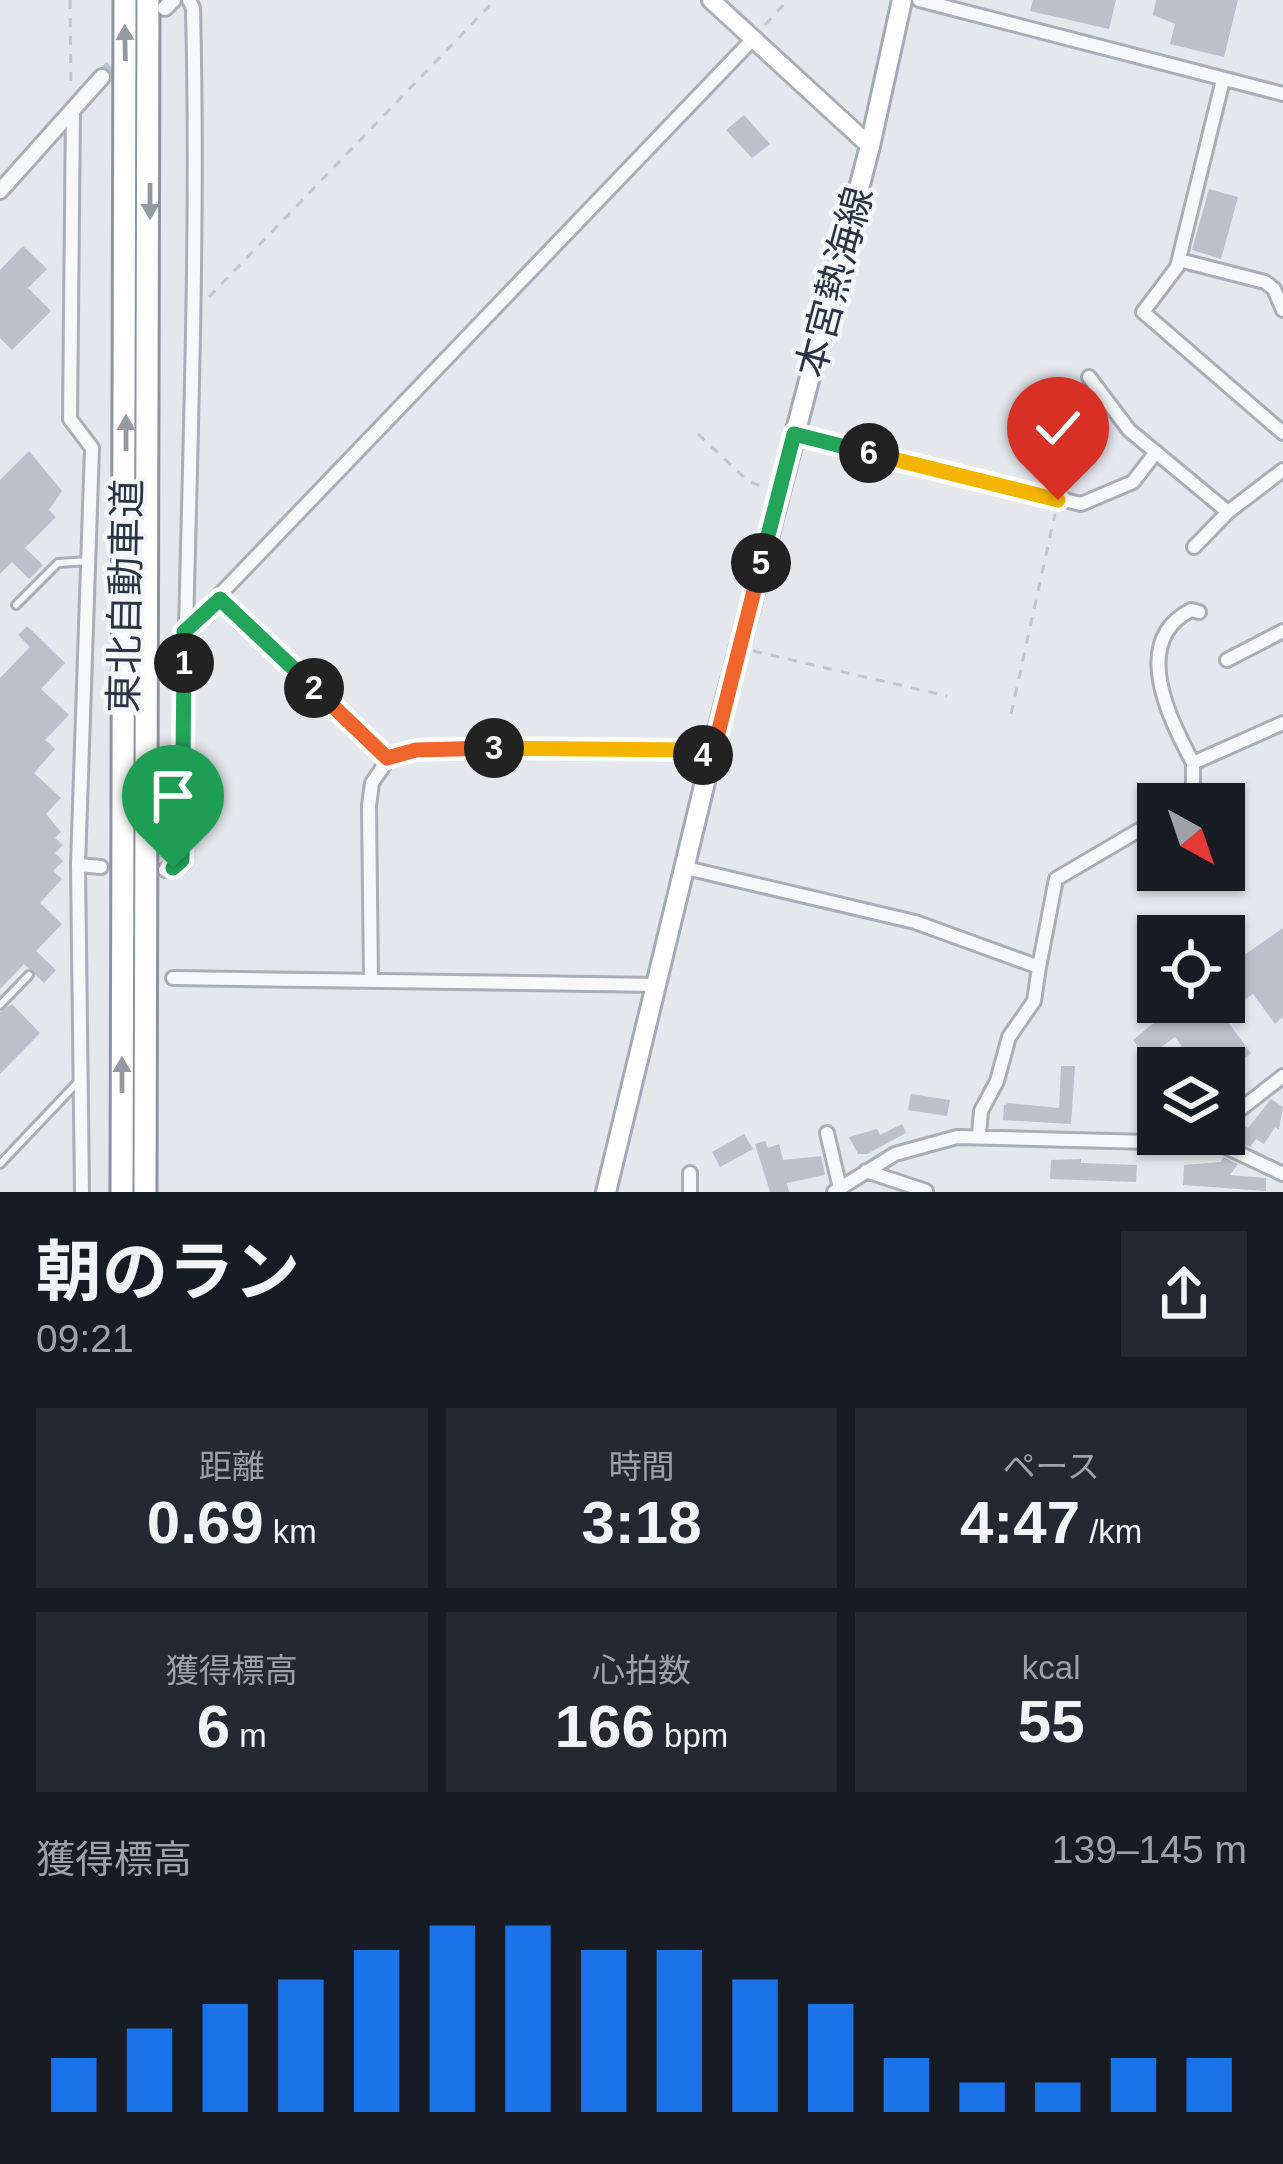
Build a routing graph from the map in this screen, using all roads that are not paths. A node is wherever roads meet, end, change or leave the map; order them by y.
1 (124, 0) edge
2 (189, 0) edge
3 (711, 0) edge
4 (902, 0) edge
5 (919, 0) edge
6 (162, 3) edge
7 (753, 39) junction
8 (101, 76) tunnel mouth
9 (1223, 80) junction
10 (1283, 94) edge
11 (74, 108) junction
12 (870, 146) junction
13 (0, 191) edge
14 (1179, 260) junction
15 (1283, 310) edge
16 (1089, 377) dead end
17 (1283, 433) edge
18 (794, 434) junction
19 (1156, 452) junction
20 (1283, 470) edge
21 (1228, 512) junction
22 (1194, 547) dead end
23 (89, 561) junction
24 (220, 599) junction
25 (16, 605) dead end
26 (1199, 612) dead end
27 (1283, 631) edge
28 (184, 632) junction
29 (1227, 660) dead end
30 (1283, 723) edge
31 (712, 757) junction
32 (387, 758) junction
33 (1192, 763) junction
34 (1193, 783) edge
35 (1137, 831) edge
36 (78, 865) junction
37 (101, 867) dead end
38 (686, 868) junction
39 (166, 870) dead end
40 (1039, 968) junction
41 (29, 975) dead end
42 (173, 978) dead end
43 (371, 980) junction
44 (657, 985) junction
45 (0, 1004) edge
46 (1283, 1076) edge
47 (79, 1081) junction
48 (1245, 1106) edge
49 (827, 1133) dead end
50 (979, 1135) junction
51 (1137, 1142) edge
52 (1245, 1155) edge
53 (0, 1165) edge
54 (866, 1172) junction
55 (690, 1173) dead end
56 (1283, 1174) edge
57 (837, 1190) edge
58 (926, 1191) edge
59 (82, 1192) edge
60 (122, 1192) edge
61 (145, 1192) edge
62 (606, 1192) edge
63 (690, 1192) edge

60 -> 1 highway, 東北自動車道
2 - 28 street
3 - 7 main road
4 - 12 main road, 本宮熱海線
5 - 9 street
6 -> 61 highway, 東北自動車道
7 - 12 main road
7 - 24 street
8 - 11 street
9 - 10 street
9 - 14 street
11 - 13 street
11 - 23 street
12 - 18 main road, 本宮熱海線
14 - 15 street
14 - 17 street
16 - 19 street
18 - 19 street
18 - 31 main road, 本宮熱海線
19 - 21 street
20 - 21 street
21 - 22 street
23 - 25 lane
23 - 36 street
24 - 28 street
24 - 32 street
26 - 33 street
27 - 29 street
28 - 39 street
30 - 33 street
31 - 32 street
31 - 38 main road, 本宮熱海線
32 - 43 street
33 - 34 street
35 - 40 street
36 - 37 street
36 - 47 street
38 - 40 street
38 - 44 main road, 本宮熱海線
40 - 50 street
41 - 45 lane
42 - 43 street
43 - 44 street
44 - 62 main road, 本宮熱海線
46 - 48 street
47 - 53 lane
47 - 59 street
49 - 57 street
50 - 51 street
50 - 54 street
52 - 56 street
54 - 57 street
54 - 58 street
55 - 63 street

